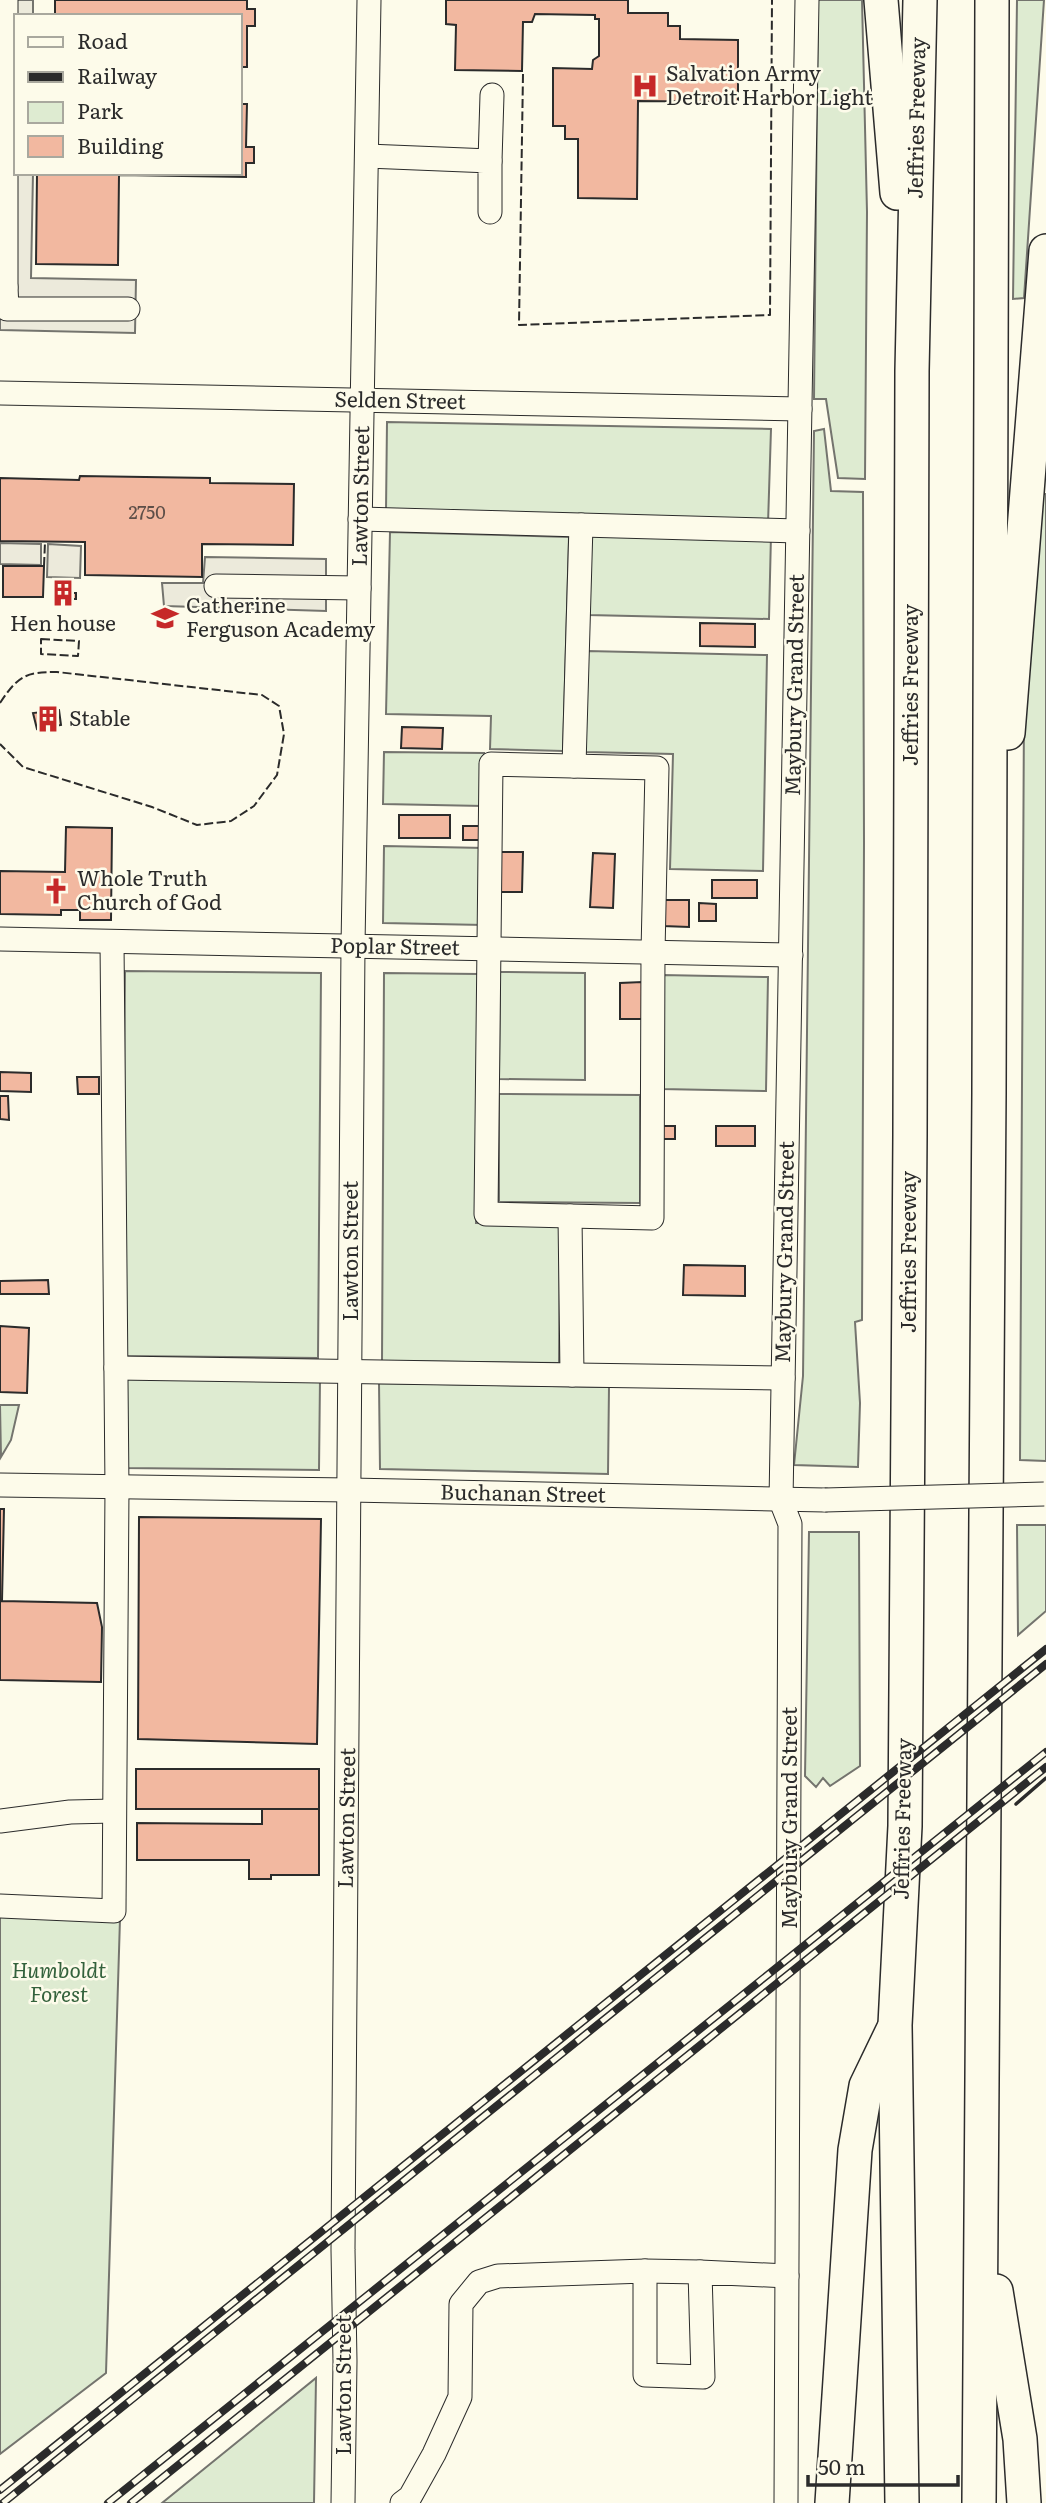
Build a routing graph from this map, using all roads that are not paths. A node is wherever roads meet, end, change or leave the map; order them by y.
1 (6, 0) edge
2 (369, 0) edge
3 (807, 0) edge
4 (881, 0) edge
5 (920, 0) edge
6 (992, 0) edge
7 (492, 95) dead end
8 (3, 125) edge
9 (367, 156) junction
10 (490, 161) junction
11 (490, 212) dead end
12 (1046, 251) edge
13 (3, 287) edge
14 (128, 309) dead end
15 (912, 371) junction
16 (0, 393) edge
17 (362, 400) junction
18 (800, 409) junction
19 (360, 519) junction
20 (581, 525) junction
21 (798, 531) junction
22 (216, 586) dead end
23 (359, 588) junction
24 (574, 766) junction
25 (0, 939) edge
26 (112, 942) junction
27 (353, 946) junction
28 (490, 949) junction
29 (653, 952) junction
30 (790, 955) junction
31 (987, 1008) junction
32 (570, 1216) junction
33 (116, 1368) junction
34 (350, 1372) junction
35 (572, 1375) junction
36 (783, 1378) junction
37 (0, 1485) edge
38 (117, 1488) junction
39 (350, 1489) junction
40 (1045, 1494) edge
41 (781, 1501) junction
42 (114, 1811) junction
43 (0, 1821) edge
44 (0, 1906) edge
45 (895, 2025) junction
46 (981, 2198) junction
47 (645, 2271) junction
48 (700, 2272) junction
49 (787, 2276) junction
50 (343, 2503) edge
51 (401, 2503) edge
52 (786, 2503) edge
53 (832, 2503) edge
54 (902, 2503) edge
55 (979, 2503) edge
56 (1024, 2503) edge

1 - 8 street
2 - 9 street, Lawton Street
3 - 18 street, Maybury Grand Street
4 - 15 highway
5 - 15 highway, Jeffries Freeway
6 - 31 highway
7 - 10 street
8 - 13 street
9 - 10 street
9 - 17 street, Lawton Street
10 - 11 street
12 - 31 highway
13 - 14 street
15 - 45 highway, Jeffries Freeway
16 - 17 street, Selden Street
17 - 18 street, Selden Street
17 - 19 street, Lawton Street
18 - 21 street, Maybury Grand Street
19 - 20 street
19 - 23 street, Lawton Street
20 - 21 street
20 - 24 street
21 - 30 street, Maybury Grand Street
22 - 23 street
23 - 27 street, Lawton Street
24 - 28 street
24 - 29 street
25 - 26 street, Poplar Street
26 - 27 street, Poplar Street
26 - 33 street
27 - 28 street, Poplar Street
27 - 34 street, Lawton Street
28 - 29 street, Poplar Street
28 - 32 street
29 - 30 street, Poplar Street
29 - 32 street
30 - 36 street, Maybury Grand Street
31 - 46 highway
32 - 35 street
33 - 34 street
33 - 38 street
34 - 35 street
34 - 39 street, Lawton Street
35 - 36 street
36 - 41 street, Maybury Grand Street
37 - 38 street, Buchanan Street
38 - 39 street, Buchanan Street
38 - 42 street
39 - 41 street, Buchanan Street
39 - 50 street, Lawton Street
40 - 41 street, Buchanan Street, bridge
41 - 49 street, Maybury Grand Street
42 - 43 street
42 - 44 street
45 - 53 highway
45 - 54 highway, Jeffries Freeway
46 - 55 highway
46 - 56 highway
47 - 48 street
47 - 48 street
47 - 51 street
48 - 49 street
49 - 52 street, Maybury Grand Street

